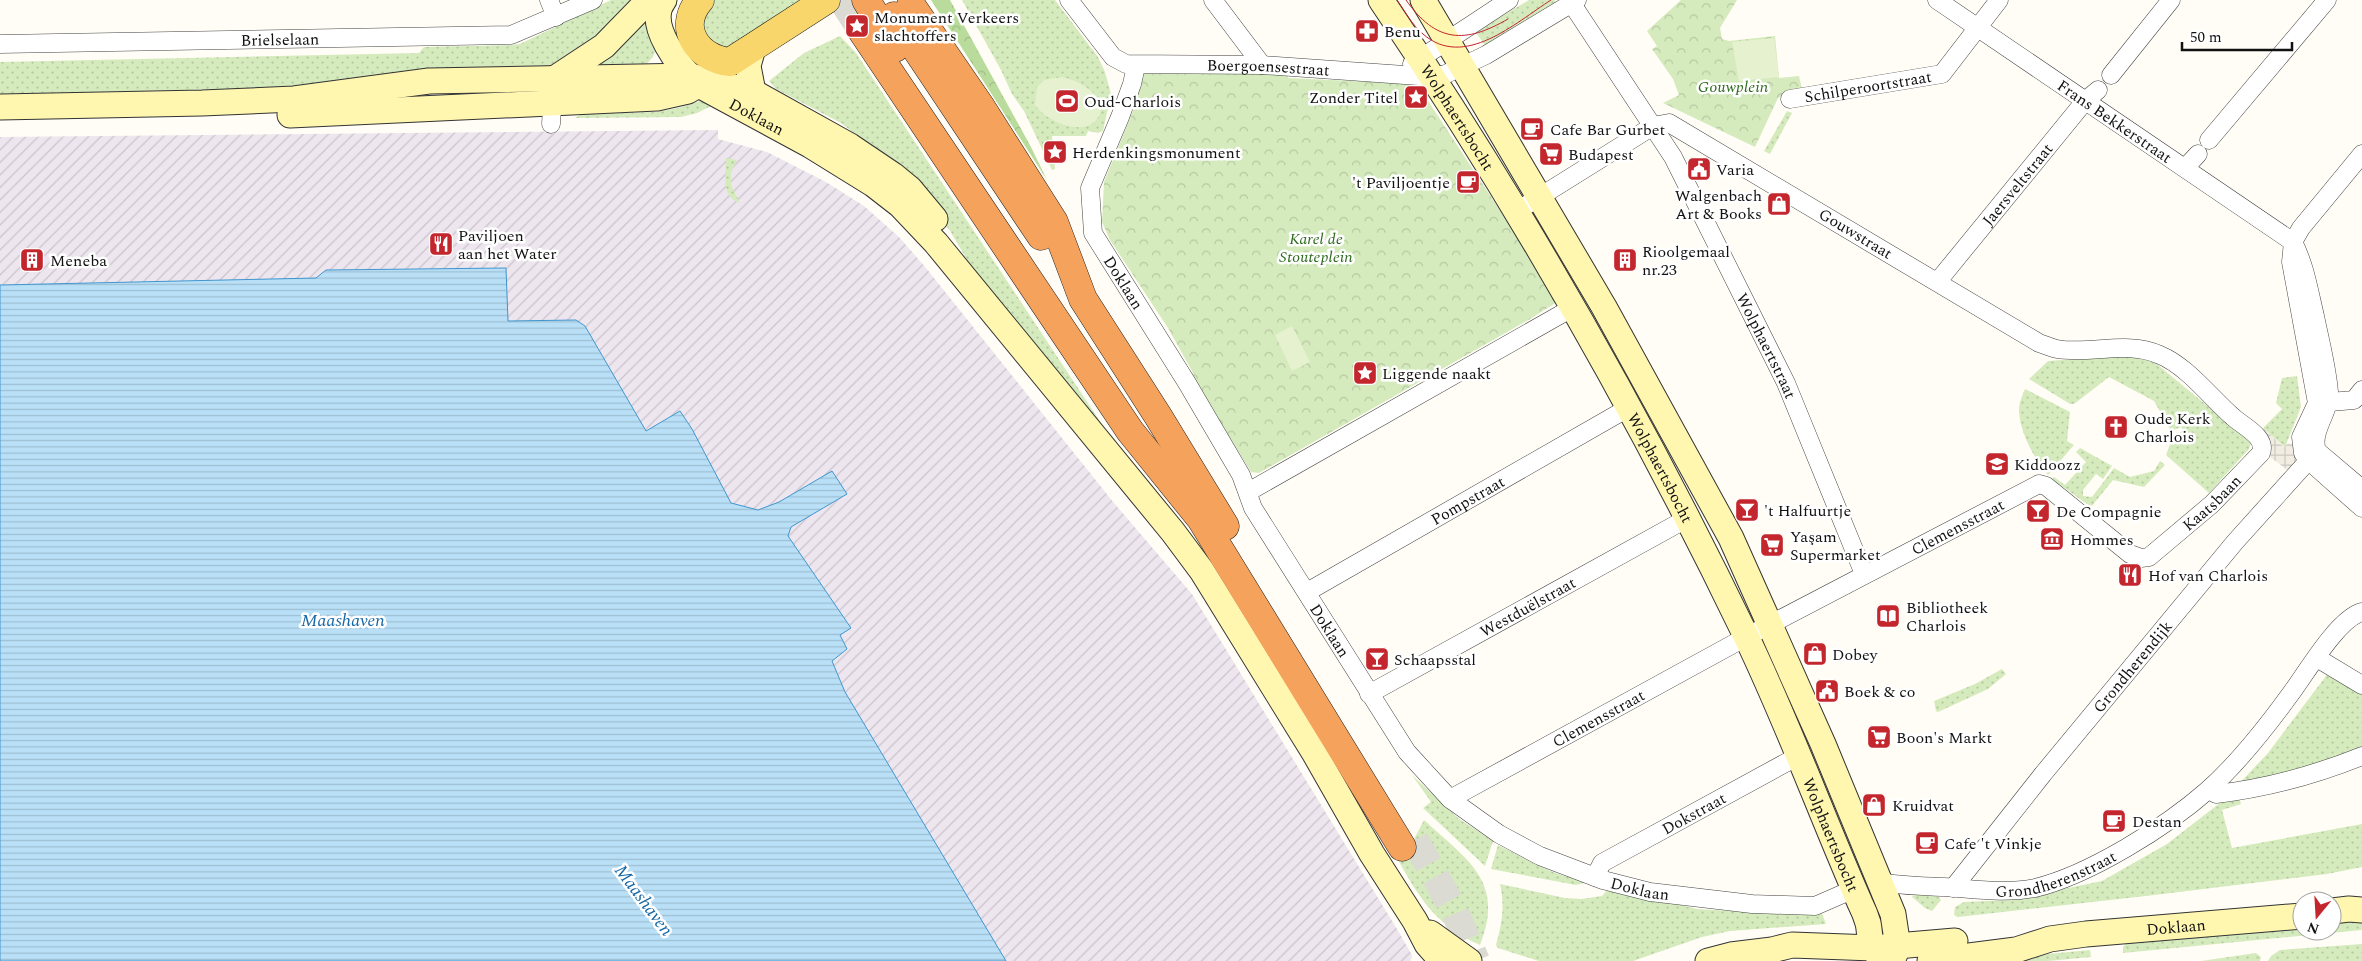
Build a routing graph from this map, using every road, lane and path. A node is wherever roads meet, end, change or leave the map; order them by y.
1 (549, 0) edge
2 (593, 0) edge
3 (652, 0) edge
4 (664, 0) edge
5 (700, 0) edge
6 (810, 0) edge
7 (826, 0) edge
8 (866, 0) edge
9 (884, 0) edge
10 (1069, 0) edge
11 (1213, 0) edge
12 (1381, 0) edge
13 (1423, 0) edge
14 (1509, 0) edge
15 (1937, 0) edge
16 (1998, 0) edge
17 (2171, 0) edge
18 (2327, 0) edge
19 (1574, 2) edge
20 (911, 5) dead end
21 (556, 16) junction
22 (793, 22) junction
23 (1976, 27) junction
24 (862, 31) tunnel mouth
25 (662, 39) junction
26 (1447, 40) junction
27 (0, 44) edge
28 (742, 55) junction
29 (1262, 65) junction
30 (1136, 66) junction
31 (1462, 66) junction
32 (1426, 68) junction
33 (2111, 75) dead end
34 (650, 78) junction
35 (699, 80) junction
36 (754, 92) junction
37 (2092, 95) junction
38 (1790, 99) dead end
39 (552, 102) junction
40 (0, 107) edge
41 (0, 118) edge
42 (1653, 126) junction
43 (2362, 154) edge
44 (2185, 168) junction
45 (1539, 197) junction
46 (1517, 210) junction
47 (2293, 242) junction
48 (1938, 281) junction
49 (978, 293) junction
50 (1083, 299) junction
51 (1572, 308) junction
52 (2362, 390) edge
53 (2323, 403) junction
54 (1628, 408) junction
55 (2263, 447) joint
56 (2313, 456) junction
57 (2043, 485) joint
58 (2362, 489) edge
59 (1248, 492) junction
60 (2362, 508) edge
61 (1201, 519) junction
62 (1686, 519) junction
63 (1864, 574) junction
64 (1307, 592) junction
65 (2362, 612) edge
66 (1770, 626) junction
67 (1746, 636) junction
68 (2317, 658) junction
69 (2362, 685) edge
70 (1369, 694) junction
71 (1800, 755) junction
72 (2362, 756) edge
73 (2209, 789) junction
74 (1450, 799) junction
75 (1876, 874) junction
76 (1595, 877) junction
77 (1851, 883) junction
78 (1953, 888) junction
79 (2292, 917) edge
80 (1415, 920) junction
81 (2050, 939) junction
82 (1772, 950) junction
83 (1887, 954) edge
84 (1442, 961) edge
85 (1469, 961) edge
86 (1708, 961) edge
87 (1801, 961) edge
88 (1930, 961) edge

1 - 21 street
2 - 21 street, Brielselaan
3 - 39 main road
4 - 25 main road, Doklaan
5 - 28 main road
6 - 22 main road
7 - 22 main road
8 - 61 highway
9 - 50 highway
10 - 30 street
11 - 29 street
12 - 32 main road, Wolphaertsbocht
13 - 26 main road, Wolphaertsbocht
14 - 26 street, Boergoensestraat
15 - 23 street, Frans Bekkerstraat
16 - 23 street, Schilperoortstraat
17 - 33 street
18 - 44 street
19 - 31 street, Boergoensestraat
19 - 42 street, Wolphaertstraat
20 - 50 highway
21 - 27 street, Brielselaan
22 - 28 main road
23 - 37 street, Frans Bekkerstraat
23 - 38 street, Schilperoortstraat
24 - 61 highway
25 - 34 main road
25 - 35 main road, Doklaan
26 - 31 main road, Wolphaertsbocht
26 - 32 street, Boergoensestraat
28 - 35 main road
28 - 36 main road, Doklaan
29 - 30 street, Boergoensestraat
29 - 32 street, Boergoensestraat
30 - 59 street, Doklaan
31 - 32 street, Boergoensestraat
31 - 45 main road, Wolphaertsbocht
32 - 46 main road, Wolphaertsbocht
34 - 35 main road
34 - 39 main road
35 - 36 main road, Doklaan
35 - 39 main road
35 - 49 main road, Doklaan
36 - 49 main road, Doklaan
37 - 44 street, Frans Bekkerstraat
37 - 48 street, Jaersveltstraat
39 - 40 main road
39 - 41 main road
42 - 45 street
42 - 48 street, Gouwstraat
42 - 63 street, Wolphaertstraat
43 - 47 street
44 - 47 street, Frans Bekkerstraat
45 - 46 street
45 - 66 main road, Wolphaertsbocht
46 - 51 main road, Wolphaertsbocht
47 - 53 street
48 - 55 street, Gouwstraat
49 - 80 main road, Doklaan
50 - 61 highway
51 - 54 main road, Wolphaertsbocht
51 - 59 street
52 - 53 street
53 - 56 street
54 - 62 main road, Wolphaertsbocht
54 - 64 street, Pompstraat
55 - 57 street, Kaatsbaan
56 - 58 street
56 - 60 street
56 - 78 street, Grondherendijk
57 - 63 street, Clemensstraat
59 - 64 street, Doklaan
62 - 67 main road, Wolphaertsbocht
62 - 70 street, Westduëlstraat
63 - 66 street, Clemensstraat
64 - 70 street, Doklaan
65 - 68 street, Grondherenstraat
66 - 67 street, Clemensstraat
66 - 75 main road, Wolphaertsbocht
67 - 71 main road, Wolphaertsbocht
67 - 74 street, Clemensstraat
68 - 69 street
68 - 73 street, Grondherenstraat
70 - 74 street, Doklaan
71 - 76 street, Dokstraat
71 - 77 main road, Wolphaertsbocht
72 - 73 street
73 - 78 street, Grondherenstraat
74 - 76 street, Doklaan
75 - 77 main road
75 - 78 street, Grondherenstraat
75 - 83 main road, Wolphaertsbocht
76 - 77 street, Doklaan
77 - 83 main road, Wolphaertsbocht
79 - 81 main road, Doklaan
80 - 84 main road, Doklaan
80 - 85 main road, Doklaan
81 - 83 main road, Doklaan
81 - 88 main road, Doklaan
82 - 83 main road, Doklaan
82 - 86 main road, Doklaan
82 - 87 main road, Doklaan

